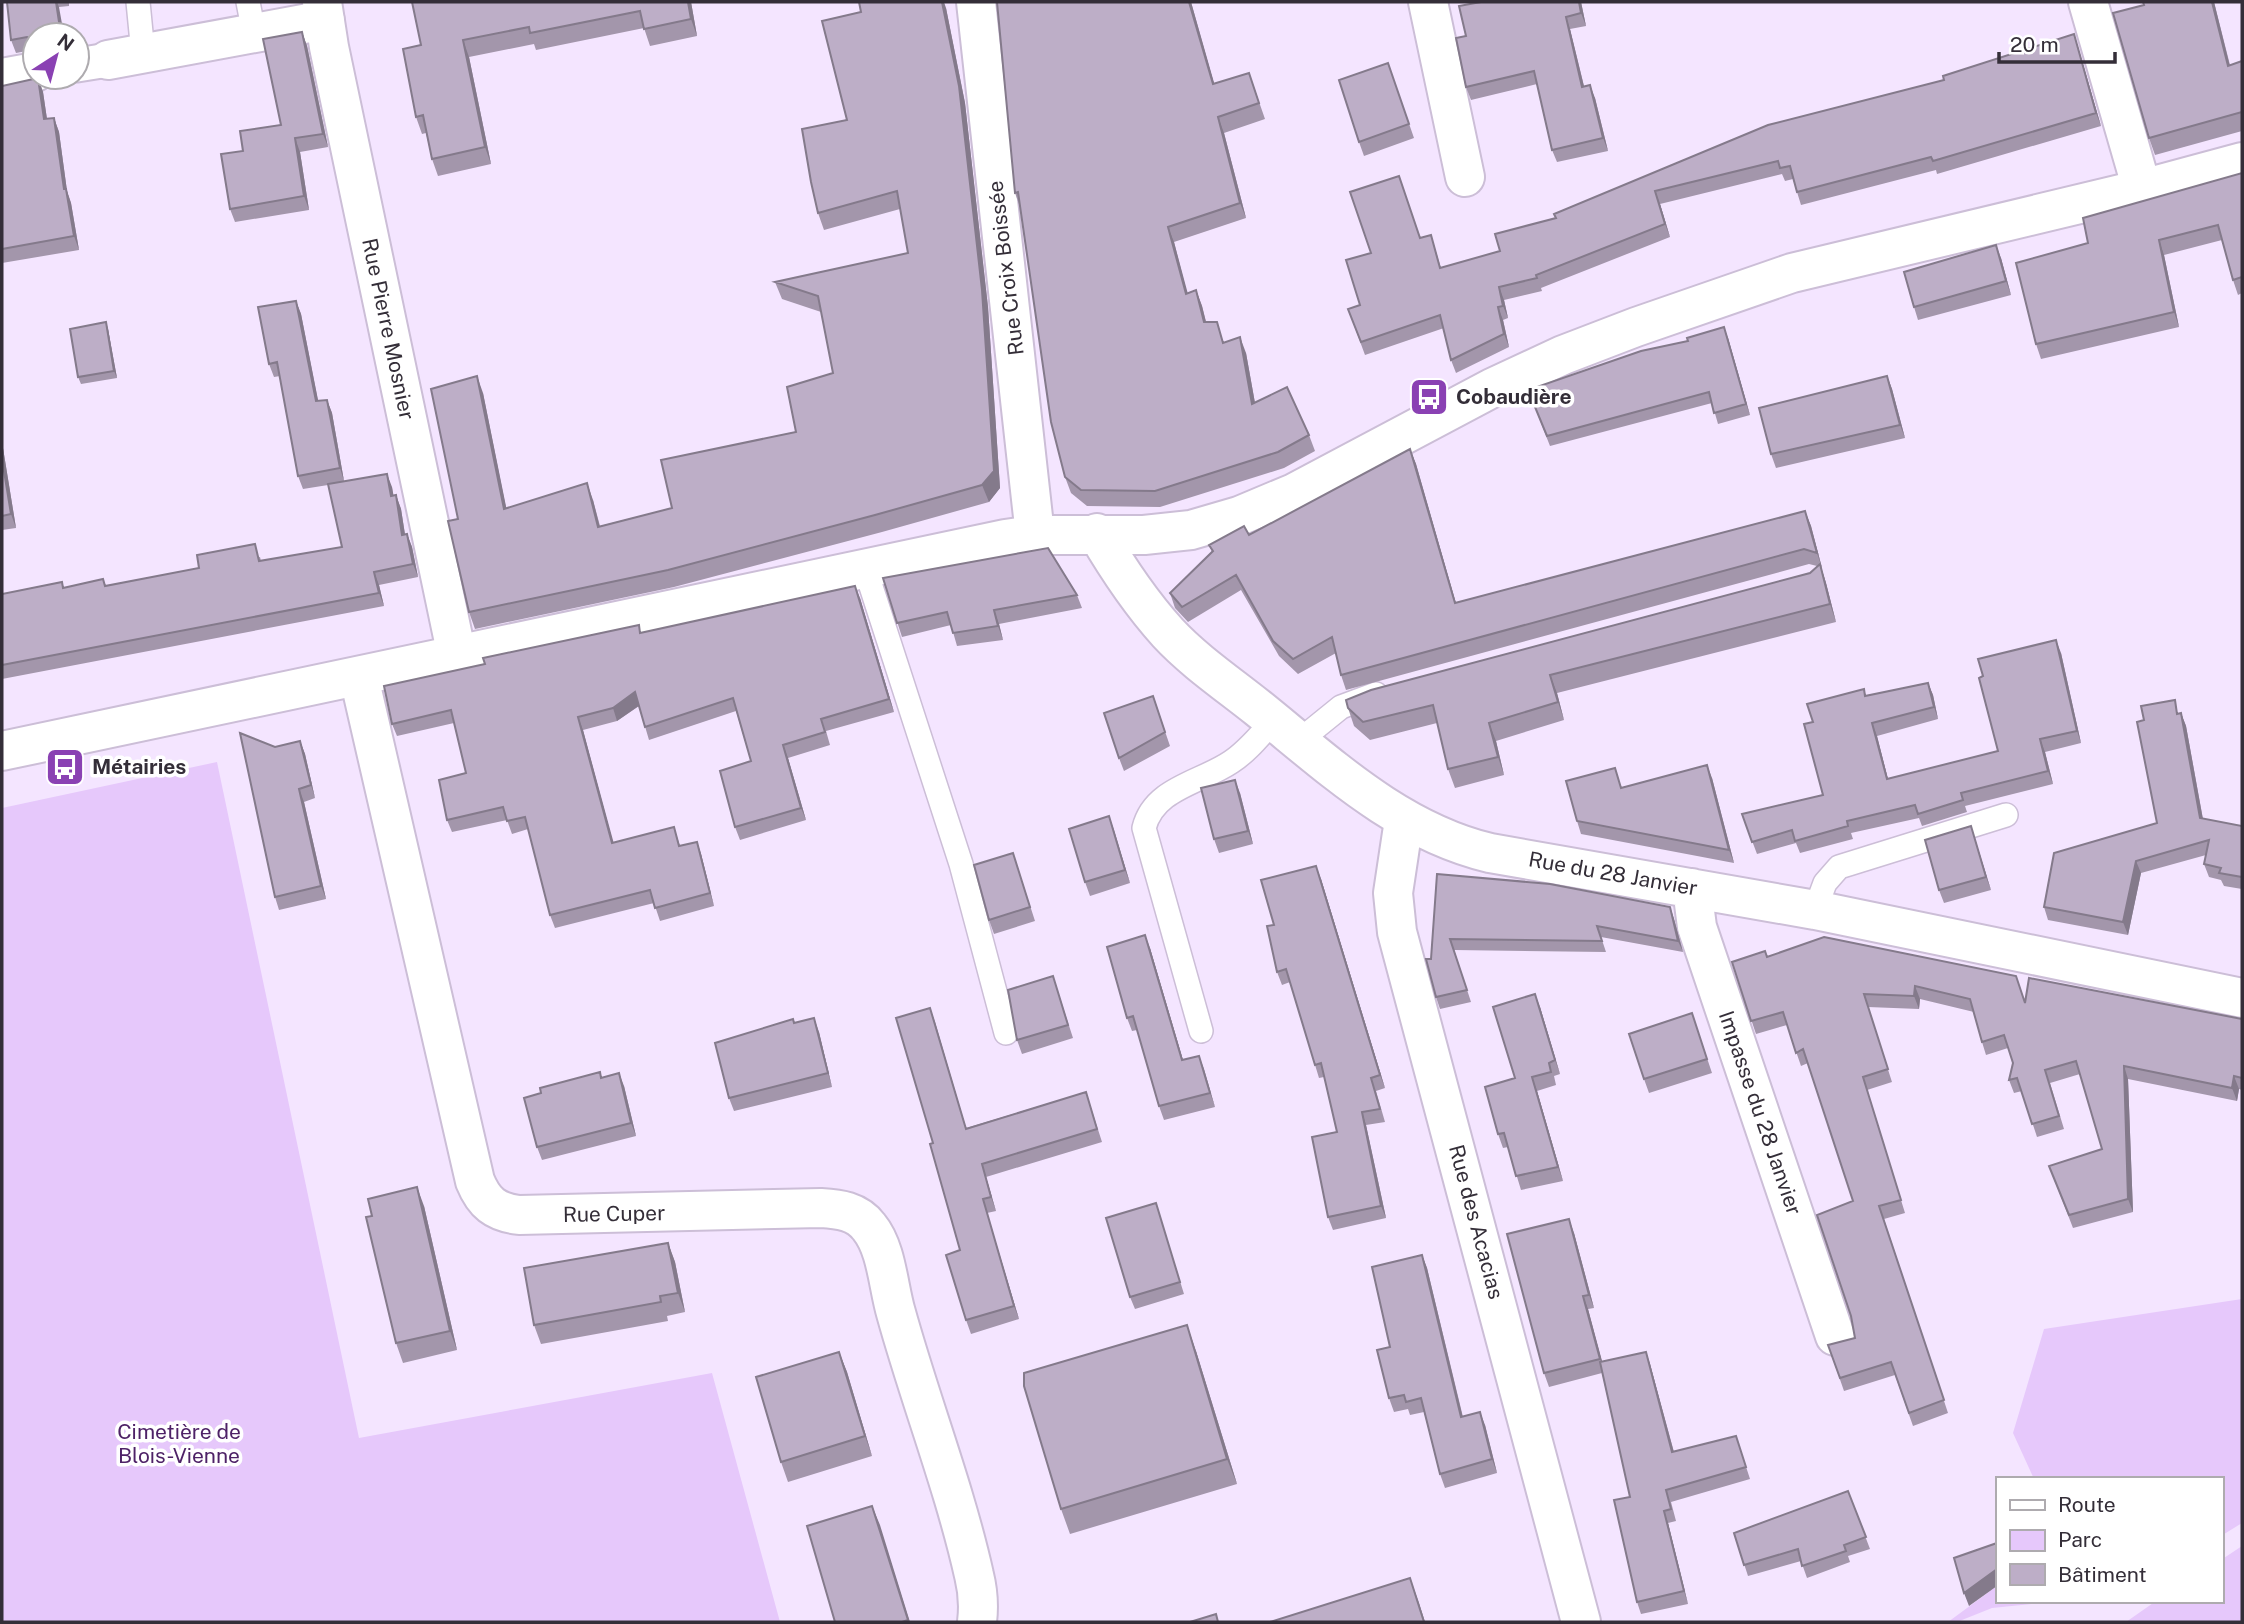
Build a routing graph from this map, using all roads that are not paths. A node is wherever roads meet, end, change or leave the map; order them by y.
1 (138, 2) edge
2 (976, 2) edge
3 (1428, 2) edge
4 (2088, 2) edge
5 (325, 7) edge
6 (251, 18) edge
7 (109, 60) edge
8 (21, 75) edge
9 (2, 78) edge
10 (2242, 162) edge
11 (1465, 177) dead end
12 (2142, 189) junction
13 (1097, 533) junction
14 (1035, 535) junction
15 (865, 568) junction
16 (457, 656) junction
17 (359, 677) junction
18 (1395, 689) edge
19 (1286, 731) junction
20 (2, 751) edge
21 (2006, 815) dead end
22 (1404, 820) junction
23 (1692, 888) junction
24 (1815, 910) junction
25 (2242, 998) edge
26 (1201, 1031) dead end
27 (1006, 1033) dead end
28 (1835, 1336) dead end
29 (977, 1622) edge
30 (1581, 1622) edge

1 - 7 lane
2 - 14 street, Rue Croix Boissée
3 - 11 street
4 - 12 street
5 - 6 street
5 - 16 street, Rue Pierre Mosnier
6 - 7 street
8 - 9 street
10 - 12 street
12 - 13 street
13 - 14 street
13 - 19 street, Rue du 28 Janvier
14 - 15 street
15 - 16 street
15 - 27 lane
16 - 17 street
17 - 20 street
17 - 29 street, Rue Cuper
18 - 19 lane
19 - 22 street, Rue du 28 Janvier
19 - 26 lane
21 - 24 lane
22 - 23 street, Rue du 28 Janvier
22 - 30 street, Rue des Acacias
23 - 24 street, Rue du 28 Janvier
23 - 28 street, Impasse du 28 Janvier
24 - 25 street, Rue du 28 Janvier

